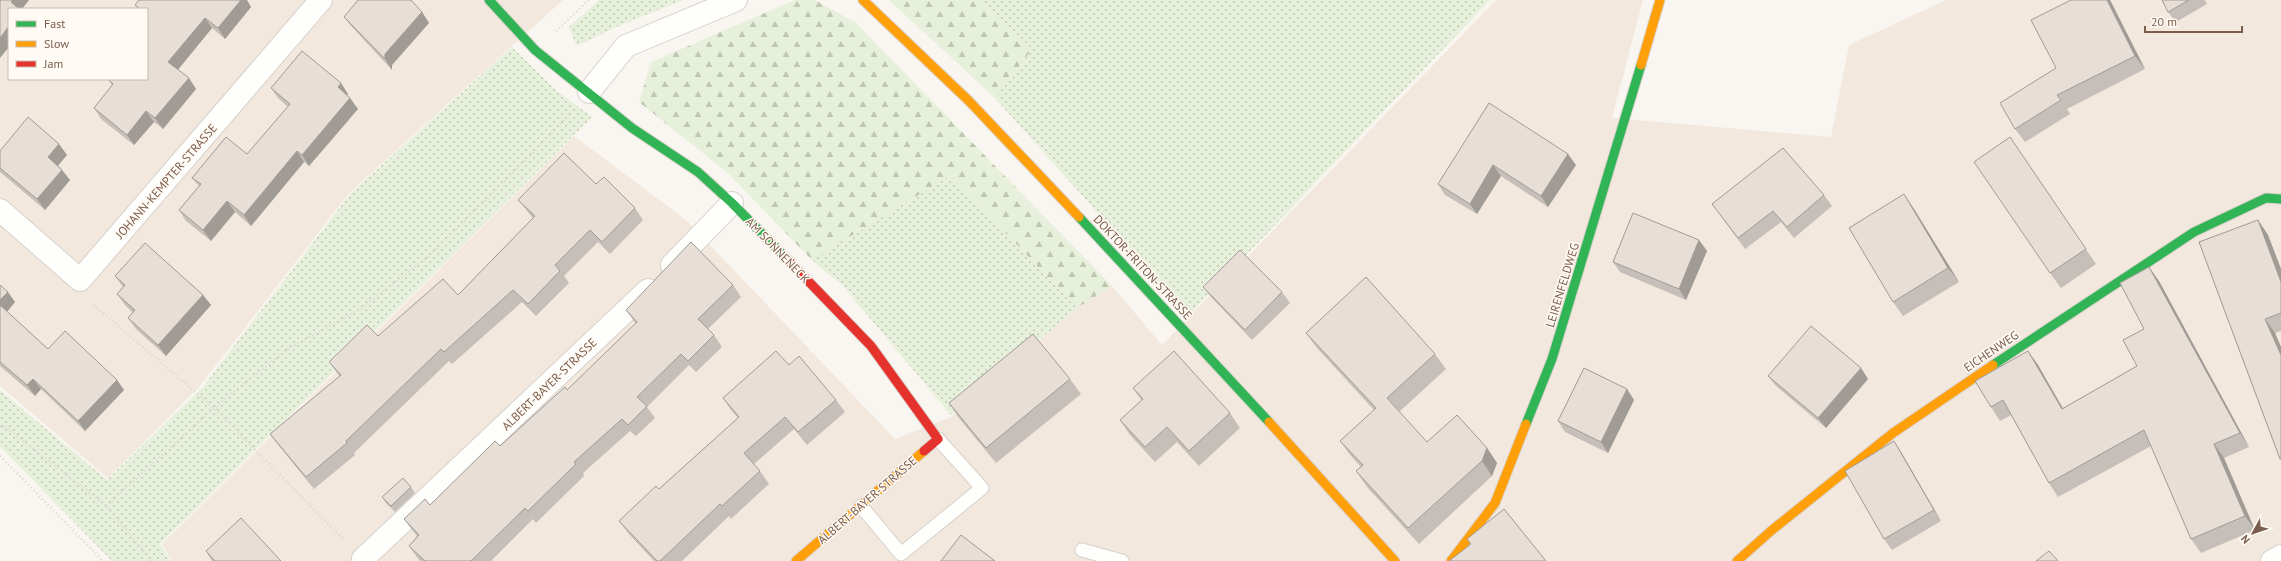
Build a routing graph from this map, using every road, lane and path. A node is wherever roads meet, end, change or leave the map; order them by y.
1 (321, 0) edge
2 (489, 0) edge
3 (588, 0) edge
4 (736, 0) edge
5 (863, 0) edge
6 (1660, 0) edge
7 (535, 50) junction
8 (589, 92) junction
9 (2281, 200) edge
10 (732, 203) junction
11 (0, 210) edge
12 (80, 280) junction
13 (214, 408) junction
14 (0, 426) edge
15 (938, 439) junction
16 (0, 456) edge
17 (106, 506) junction
18 (861, 506) junction
19 (1082, 550) dead end
20 (2281, 556) edge
21 (364, 560) edge
22 (103, 561) edge
23 (152, 561) edge
24 (796, 561) edge
25 (1122, 561) edge
26 (1395, 561) edge
27 (1451, 561) edge
28 (1737, 561) edge
29 (2272, 561) edge

1 - 12 street, JOHANN-KEMPTER-STRASSE
2 - 7 street, AM SONNENECK
3 - 7 path
4 - 8 street
5 - 26 street, DOKTOR-FRITON-STRASSE
6 - 27 street, LEIRENFELDWEG
7 - 8 street, AM SONNENECK
8 - 10 street, AM SONNENECK
8 - 13 path
9 - 28 street, EICHENWEG
10 - 15 street, AM SONNENECK
10 - 21 street, ALBERT-BAYER-STRASSE
11 - 12 street
12 - 13 path
13 - 17 path
13 - 21 path
14 - 17 path
15 - 18 street, ALBERT-BAYER-STRASSE
15 - 18 lane
16 - 22 path
17 - 23 path
18 - 24 street, ALBERT-BAYER-STRASSE
19 - 25 lane
20 - 29 street

